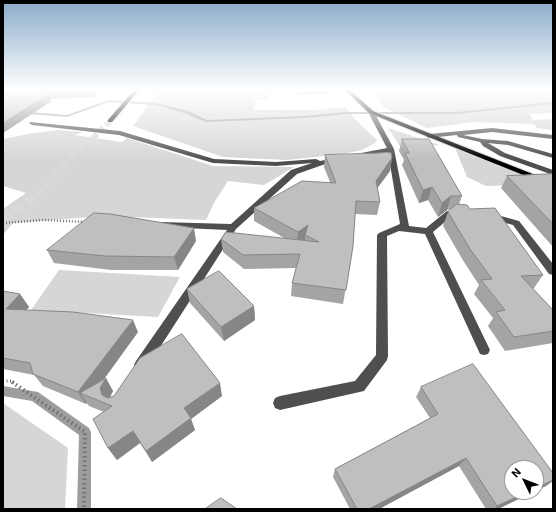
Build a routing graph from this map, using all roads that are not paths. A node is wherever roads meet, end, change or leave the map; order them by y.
1 (117, 113) edge
2 (371, 113) edge
3 (373, 113) edge
4 (110, 121) tunnel mouth
5 (32, 123) dead end
6 (451, 134) junction
7 (429, 136) junction
8 (553, 136) edge
9 (482, 141) junction
10 (391, 149) junction
11 (553, 156) edge
12 (330, 160) junction
13 (553, 167) edge
14 (553, 173) edge
15 (553, 185) edge
16 (465, 214) edge
17 (480, 215) edge
18 (156, 224) edge
19 (233, 227) junction
20 (398, 228) junction
21 (428, 231) junction
22 (553, 271) edge
23 (484, 350) dead end
24 (137, 370) edge
25 (280, 403) dead end

1 - 4 main road
2 - 10 street
3 - 7 main road
5 - 12 street
6 - 7 street
6 - 8 street
6 - 9 street
7 - 15 main road
9 - 11 street
9 - 13 street
9 - 14 street
10 - 12 street
10 - 20 street
12 - 19 street
16 - 21 street
17 - 22 street
18 - 19 street
19 - 24 street
20 - 21 street
20 - 25 street
21 - 23 street

